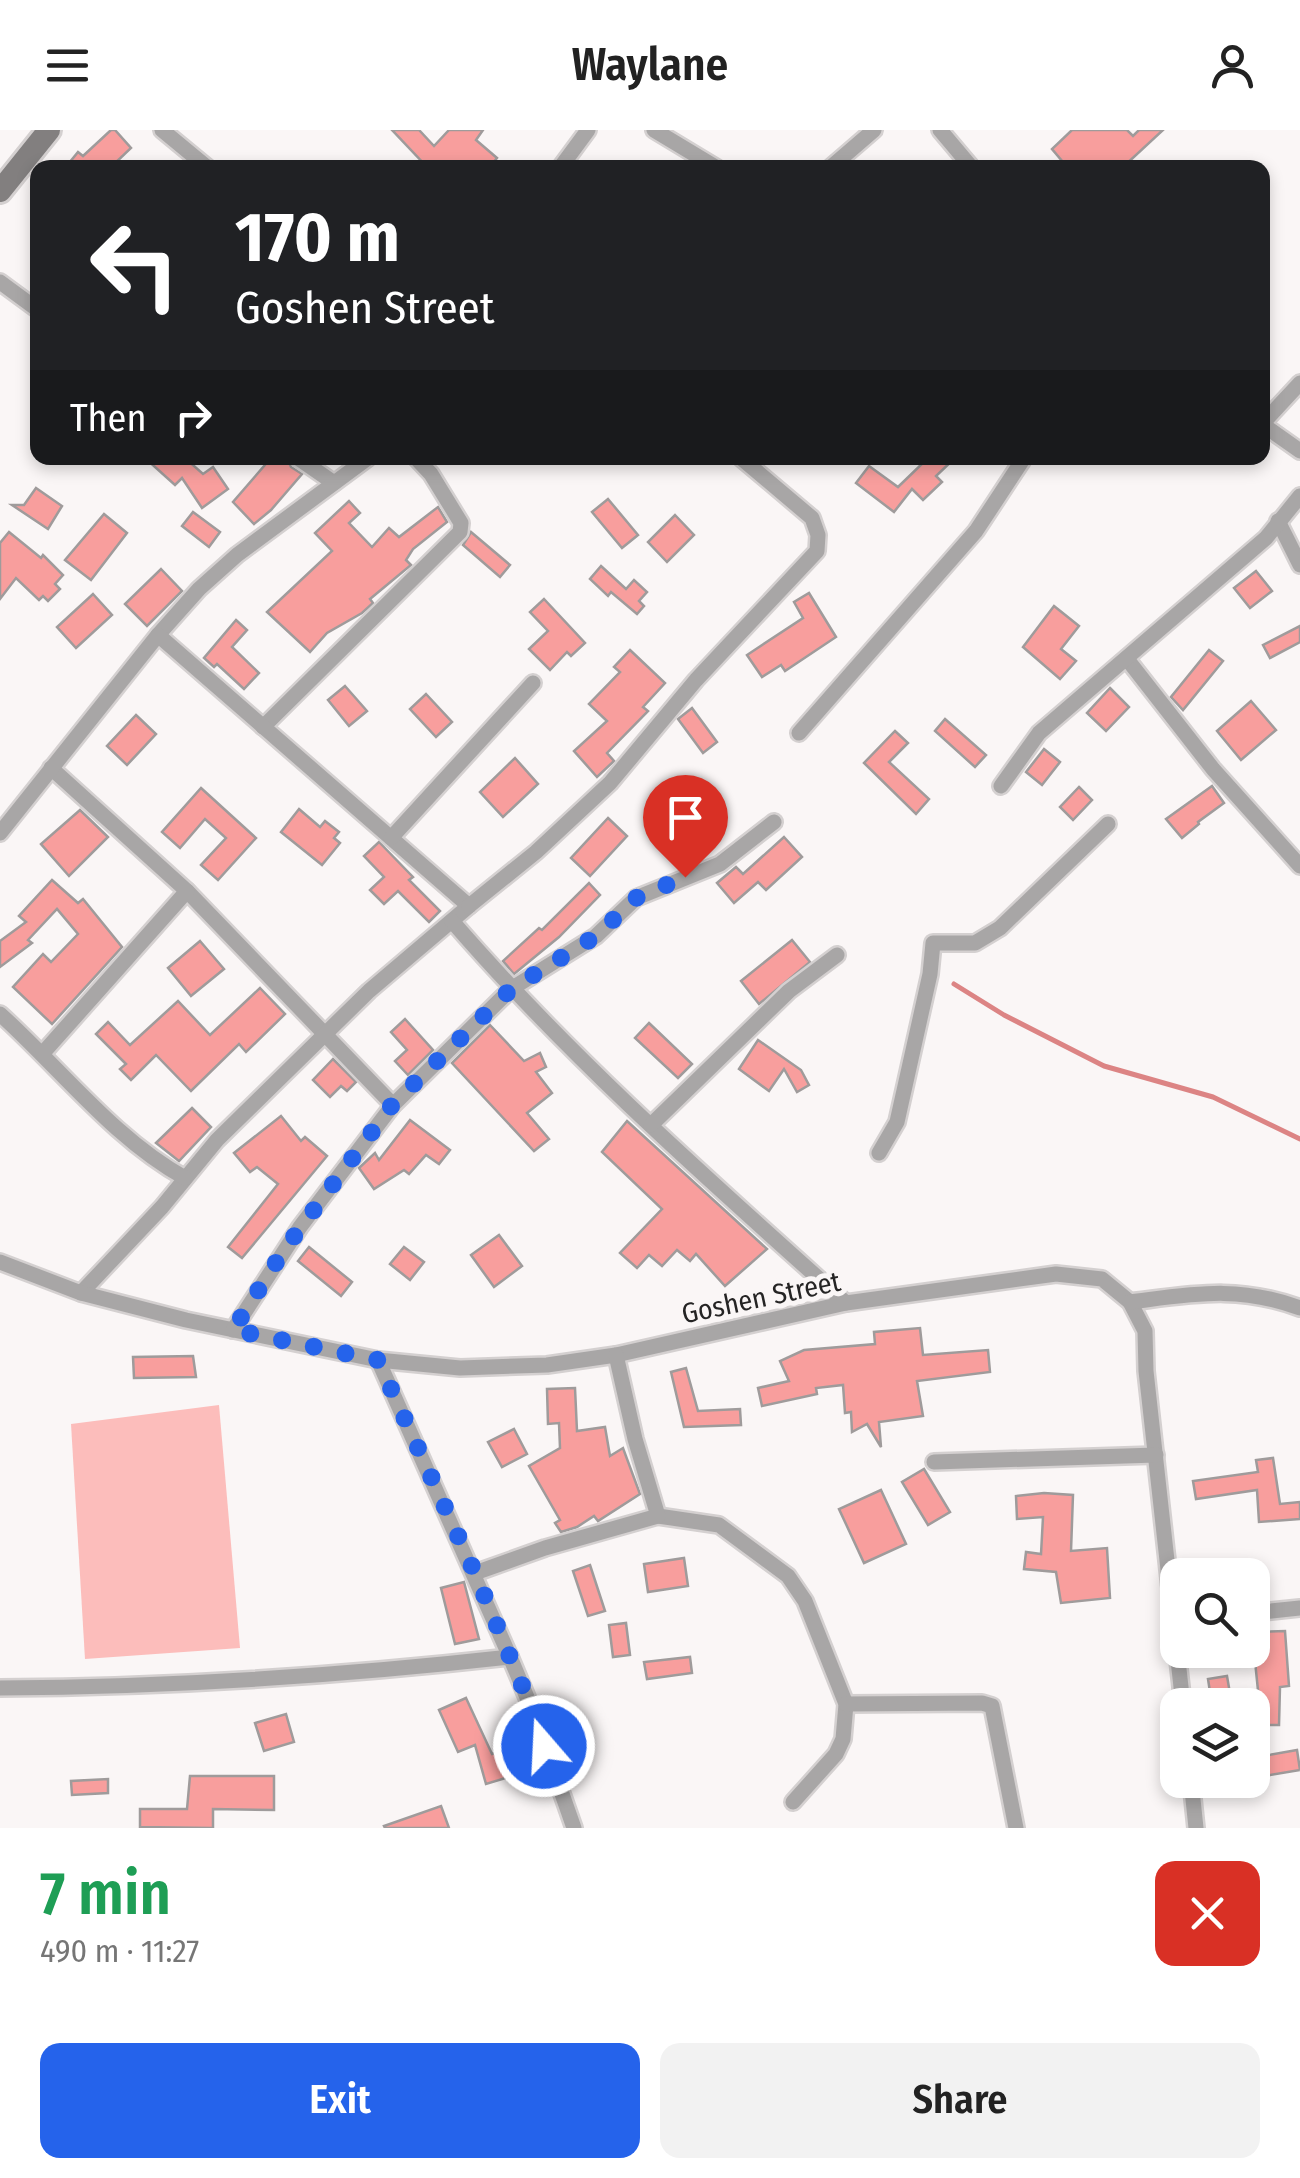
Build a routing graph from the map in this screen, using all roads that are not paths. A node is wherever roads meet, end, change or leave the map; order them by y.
1 (49, 130) edge
2 (162, 130) edge
3 (588, 130) edge
4 (654, 130) edge
5 (874, 130) edge
6 (940, 130) edge
7 (198, 160) edge
8 (566, 160) edge
9 (704, 160) edge
10 (839, 160) edge
11 (965, 160) edge
12 (0, 191) edge
13 (0, 282) edge
14 (30, 304) edge
15 (1300, 383) edge
16 (1270, 415) edge
17 (1270, 430) edge
18 (1300, 451) edge
19 (308, 465) edge
20 (358, 465) edge
21 (423, 465) edge
22 (749, 465) edge
23 (1019, 465) edge
24 (334, 483) junction
25 (1300, 496) edge
26 (1278, 521) junction
27 (1300, 565) edge
28 (158, 635) junction
29 (1128, 659) junction
30 (533, 683) dead end
31 (263, 727) junction
32 (799, 733) dead end
33 (52, 768) junction
34 (1001, 786) dead end
35 (774, 822) dead end
36 (1108, 824) dead end
37 (0, 833) edge
38 (391, 838) junction
39 (1300, 866) edge
40 (187, 892) junction
41 (469, 906) junction
42 (452, 921) junction
43 (837, 955) dead end
44 (511, 989) junction
45 (0, 1014) edge
46 (324, 1036) junction
47 (44, 1053) junction
48 (392, 1105) junction
49 (651, 1125) junction
50 (878, 1153) dead end
51 (185, 1178) junction
52 (0, 1262) edge
53 (80, 1293) junction
54 (1130, 1302) junction
55 (846, 1303) junction
56 (1300, 1308) edge
57 (233, 1330) junction
58 (616, 1355) junction
59 (378, 1360) junction
60 (1156, 1456) junction
61 (934, 1462) dead end
62 (658, 1516) junction
63 (1168, 1558) edge
64 (475, 1573) junction
65 (1300, 1608) edge
66 (1270, 1611) edge
67 (510, 1658) junction
68 (0, 1688) edge
69 (846, 1704) junction
70 (1193, 1798) edge
71 (793, 1802) dead end
72 (574, 1828) edge
73 (1016, 1828) edge
74 (1196, 1828) edge

1 - 12 street
2 - 7 street
3 - 8 street
4 - 9 street
5 - 10 street
6 - 11 street
13 - 14 street
15 - 16 street
17 - 18 street
19 - 24 street
20 - 24 street
21 - 31 street
22 - 41 street
23 - 32 street
24 - 28 street
25 - 26 street
26 - 27 street
26 - 29 street
28 - 31 street
28 - 33 street
29 - 34 street
29 - 39 street
30 - 38 street
31 - 38 street
33 - 37 street
33 - 40 street
35 - 44 street
36 - 50 street
38 - 41 street
40 - 46 street
40 - 47 street
41 - 42 street
42 - 44 street
42 - 46 street
43 - 49 street
44 - 48 street
44 - 49 street
45 - 47 street
46 - 48 street
46 - 51 street
47 - 51 street
48 - 57 street
49 - 55 street
51 - 53 street
52 - 53 street, Goshen Street
53 - 57 street, Goshen Street
54 - 55 street, Goshen Street
54 - 56 street
54 - 60 street
55 - 58 street, Goshen Street
57 - 59 street, Goshen Street
58 - 59 street, Goshen Street
58 - 62 street
59 - 64 street
60 - 61 street
60 - 63 street
62 - 64 street
62 - 69 street
64 - 67 street
65 - 66 street
67 - 68 street
67 - 72 street
69 - 71 street
69 - 73 street
70 - 74 street

